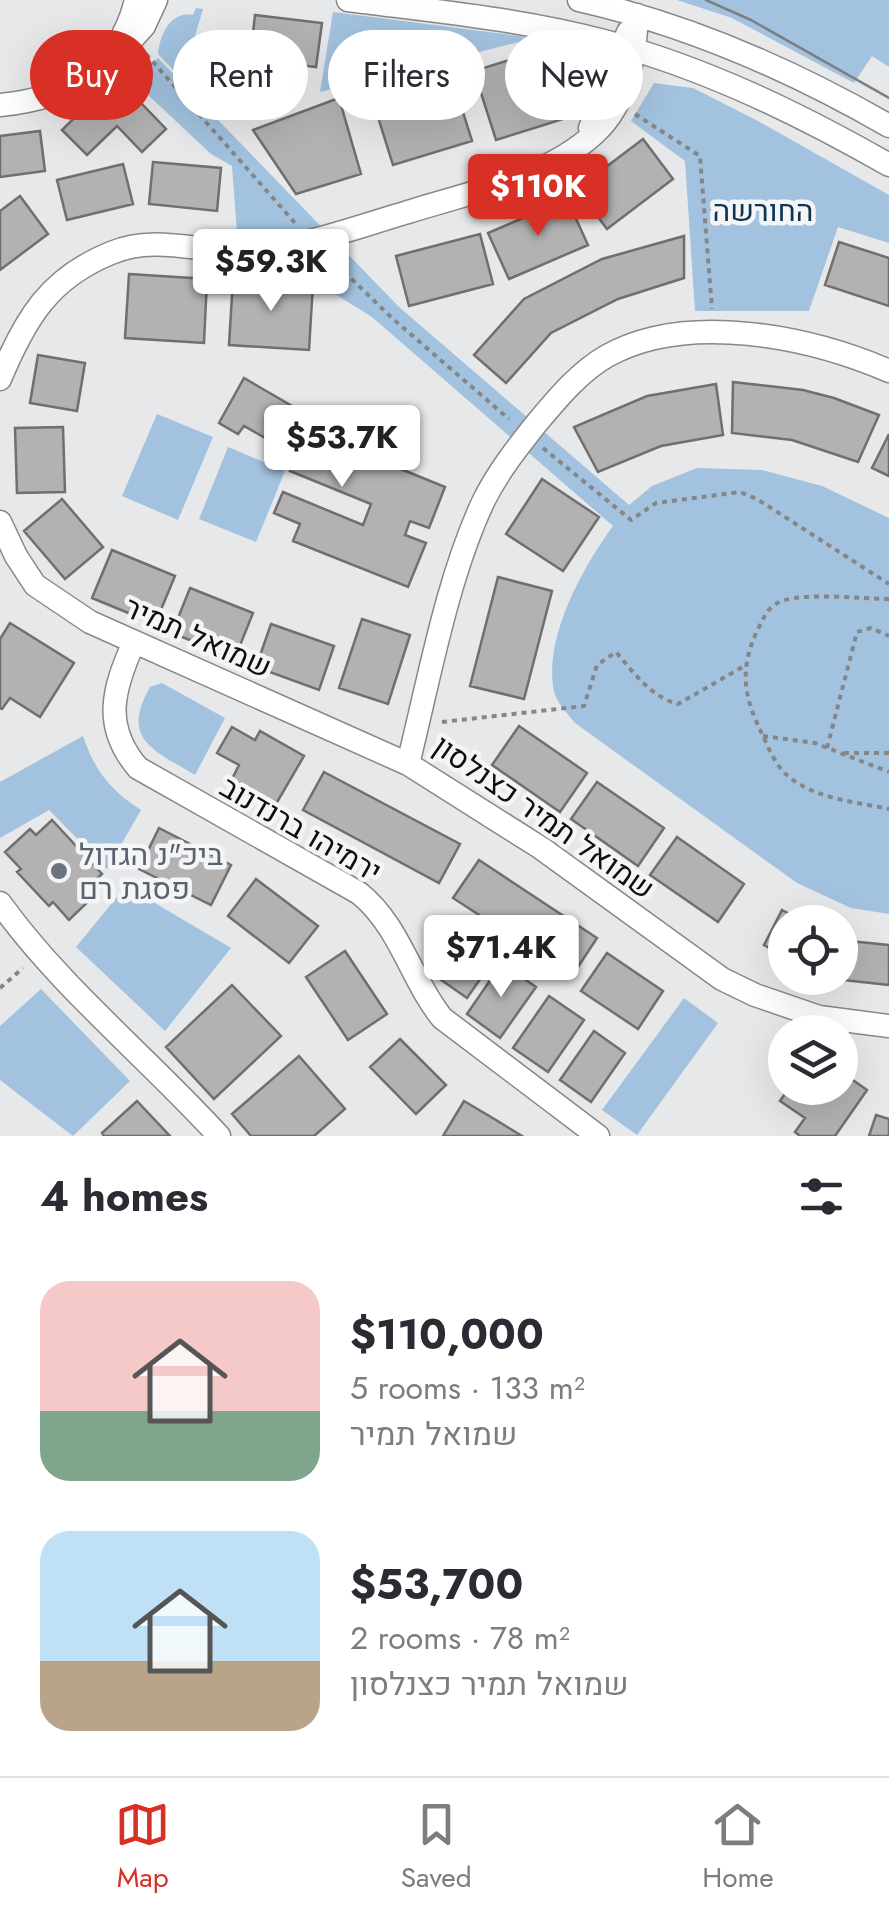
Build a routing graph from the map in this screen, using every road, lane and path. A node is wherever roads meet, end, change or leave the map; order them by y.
1 (136, 0) edge
2 (156, 0) edge
3 (348, 0) edge
4 (579, 0) edge
5 (636, 14) junction
6 (125, 30) edge
7 (140, 30) edge
8 (546, 30) edge
9 (632, 30) edge
10 (643, 54) edge
11 (153, 63) edge
12 (30, 99) edge
13 (0, 105) edge
14 (643, 119) edge
15 (594, 120) edge
16 (605, 120) edge
17 (889, 126) edge
18 (581, 144) junction
19 (889, 165) edge
20 (310, 240) junction
21 (714, 334) junction
22 (889, 371) edge
23 (0, 379) edge
24 (527, 436) junction
25 (0, 522) edge
26 (889, 584) edge
27 (889, 600) edge
28 (889, 636) edge
29 (134, 642) junction
30 (746, 665) junction
31 (418, 724) junction
32 (762, 736) junction
33 (827, 748) junction
34 (840, 753) junction
35 (889, 754) edge
36 (406, 761) junction
37 (889, 772) edge
38 (889, 809) edge
39 (0, 903) edge
40 (39, 954) junction
41 (0, 988) edge
42 (889, 1026) edge
43 (219, 1136) edge
44 (598, 1136) edge

1 - 6 street
2 - 7 street
3 - 8 street
4 - 5 street
5 - 9 street
5 - 17 street
10 - 19 street
11 - 20 path
12 - 13 street
14 - 21 path
15 - 18 street
16 - 18 street
18 - 20 street
20 - 23 street
20 - 24 path
21 - 22 street, שמואל תמיר כצנלסון
21 - 24 street, שמואל תמיר כצנלסון
24 - 26 path
24 - 31 street, שמואל תמיר כצנלסון
25 - 29 street, שמואל תמיר
27 - 30 path
28 - 33 path
29 - 36 street, שמואל תמיר
29 - 44 street, ירמיהו ברנדנוב
30 - 31 path
30 - 32 path
31 - 36 street, שמואל תמיר כצנלסון
32 - 33 path
32 - 38 path
33 - 34 path
34 - 35 path
34 - 37 path
36 - 42 street, שמואל תמיר כצנלסון
39 - 40 street
40 - 41 path
40 - 43 street

